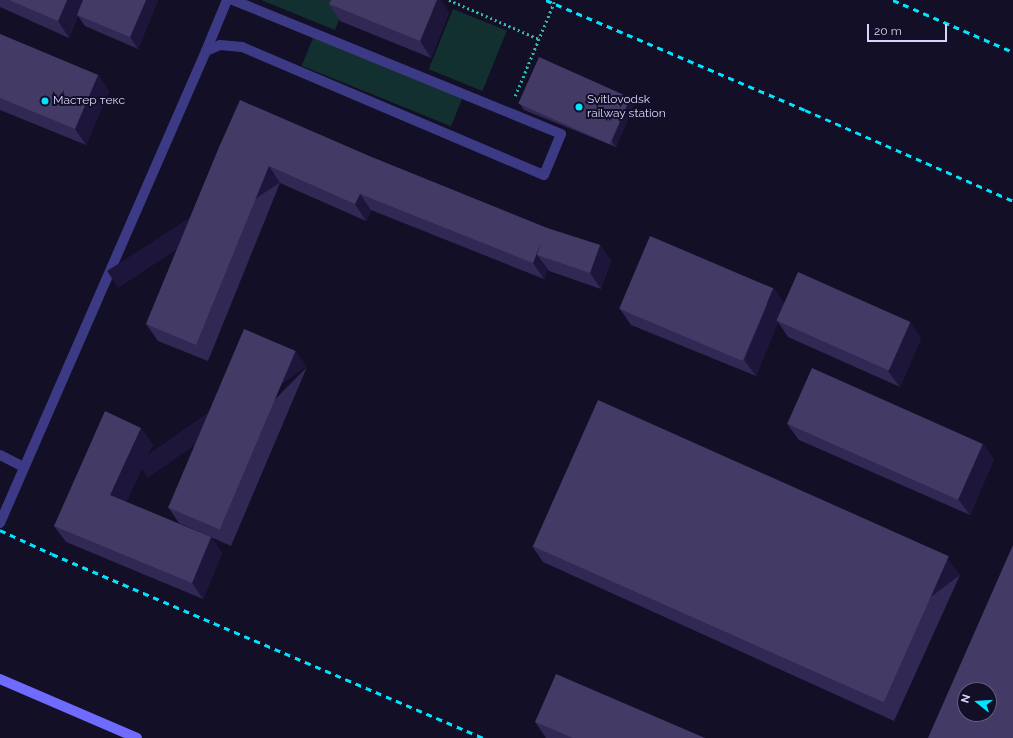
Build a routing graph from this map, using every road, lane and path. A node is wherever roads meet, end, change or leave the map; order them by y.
1 (227, 0) edge
2 (233, 0) edge
3 (449, 0) edge
4 (555, 0) edge
5 (539, 39) junction
6 (206, 51) junction
7 (508, 112) junction
8 (0, 455) edge
9 (24, 467) junction
10 (0, 523) edge
11 (0, 679) edge
12 (137, 738) edge

1 - 6 street
2 - 7 street
3 - 5 path
4 - 5 path
5 - 7 path
6 - 7 street
6 - 9 street
8 - 9 street
9 - 10 street
11 - 12 main road

